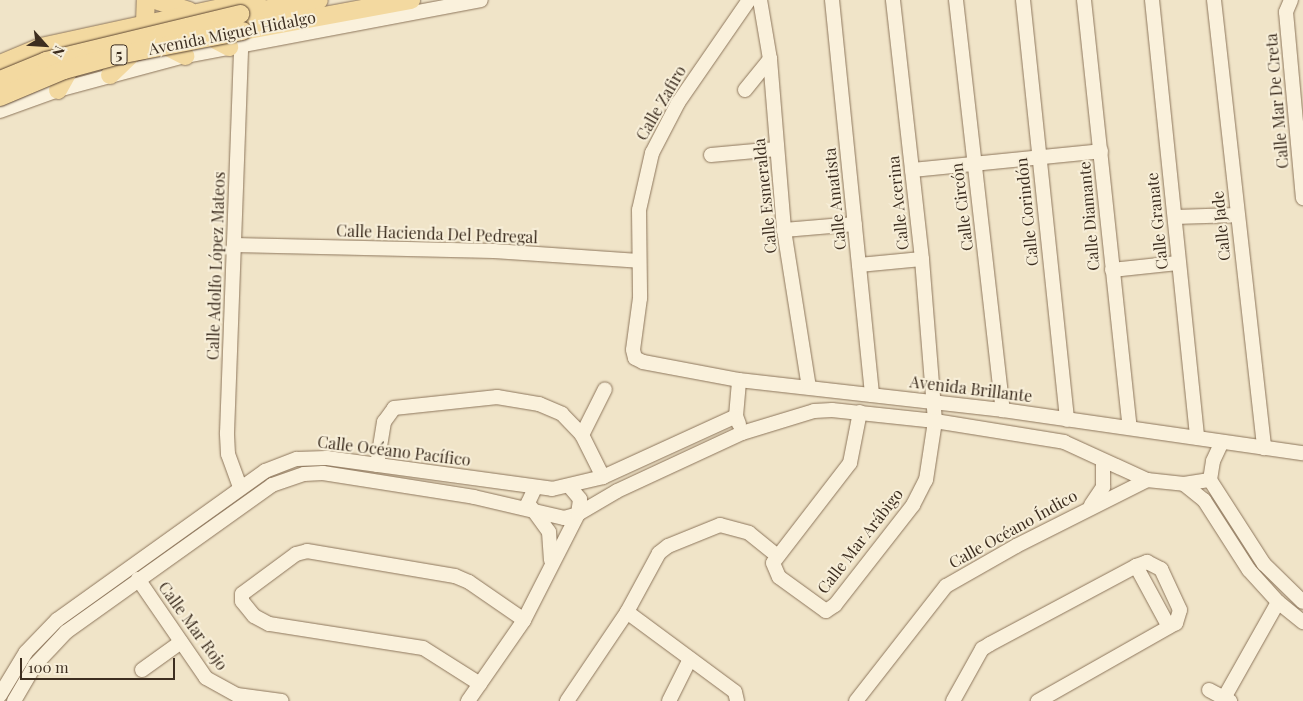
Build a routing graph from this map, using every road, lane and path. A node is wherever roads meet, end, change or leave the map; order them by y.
1 (134, 0) edge
2 (146, 0) edge
3 (154, 0) edge
4 (257, 0) edge
5 (319, 0) edge
6 (412, 0) edge
7 (481, 0) edge
8 (749, 0) edge
9 (760, 0) edge
10 (832, 0) edge
11 (892, 0) edge
12 (956, 0) edge
13 (1023, 0) edge
14 (1084, 0) edge
15 (1152, 0) edge
16 (1214, 0) edge
17 (1290, 1) edge
18 (224, 6) junction
19 (194, 12) junction
20 (145, 23) junction
21 (238, 34) junction
22 (41, 47) junction
23 (185, 56) junction
24 (770, 59) junction
25 (0, 64) edge
26 (110, 75) junction
27 (0, 80) edge
28 (58, 90) junction
29 (745, 90) dead end
30 (0, 97) edge
31 (0, 111) edge
32 (777, 149) junction
33 (1101, 151) junction
34 (711, 155) dead end
35 (1039, 157) junction
36 (974, 164) junction
37 (912, 170) junction
38 (1303, 198) edge
39 (1237, 215) junction
40 (1175, 217) junction
41 (855, 224) junction
42 (784, 230) junction
43 (234, 245) junction
44 (922, 259) junction
45 (639, 261) junction
46 (1178, 263) junction
47 (859, 265) junction
48 (1112, 270) junction
49 (635, 358) joint
50 (739, 380) junction
51 (809, 387) junction
52 (605, 389) dead end
53 (872, 394) junction
54 (935, 402) junction
55 (1003, 410) junction
56 (860, 412) junction
57 (736, 416) junction
58 (1067, 420) junction
59 (936, 421) junction
60 (1130, 428) junction
61 (742, 433) junction
62 (582, 434) junction
63 (1197, 438) junction
64 (1222, 442) junction
65 (1264, 448) junction
66 (1303, 453) edge
67 (1102, 461) junction
68 (377, 465) junction
69 (603, 477) junction
70 (1147, 480) junction
71 (1210, 480) junction
72 (1184, 484) junction
73 (570, 486) junction
74 (240, 487) junction
75 (535, 488) junction
76 (1089, 508) junction
77 (532, 510) junction
78 (578, 514) junction
79 (778, 556) junction
80 (552, 564) junction
81 (1136, 566) junction
82 (138, 579) junction
83 (1278, 602) junction
84 (1303, 602) edge
85 (627, 612) junction
86 (524, 620) junction
87 (1303, 622) edge
88 (1169, 627) junction
89 (180, 642) junction
90 (690, 659) junction
91 (142, 670) dead end
92 (480, 684) junction
93 (1209, 690) dead end
94 (0, 695) edge
95 (1227, 699) edge
96 (14, 701) edge
97 (282, 701) edge
98 (468, 701) edge
99 (568, 701) edge
100 (669, 701) edge
101 (736, 701) edge
102 (856, 701) edge
103 (953, 701) edge
104 (1038, 701) edge

1 - 20 main road
2 - 20 main road
3 - 19 main road
4 - 18 main road
5 - 21 main road, Avenida Miguel Hidalgo / 5
6 - 21 main road, Avenida Miguel Hidalgo / 5
7 - 21 street
8 - 45 street, Calle Zafiro
9 - 24 street, Calle Esmeralda
10 - 41 street, Calle Amatista
11 - 37 street, Calle Acerina
12 - 36 street, Calle Circón
13 - 35 street, Calle Corindón
14 - 33 street, Calle Diamante
15 - 40 street, Calle Granate
16 - 39 street, Calle Jade
17 - 38 street, Calle Mar De Creta
18 - 19 main road
18 - 21 main road
19 - 20 main road
20 - 22 main road
20 - 23 main road
20 - 26 main road
21 - 23 street
21 - 27 main road, Avenida Miguel Hidalgo / 5, bridge
21 - 30 main road, Avenida Miguel Hidalgo / 5, bridge
21 - 43 street, Calle Adolfo López Mateos
22 - 25 main road
22 - 28 main road
23 - 26 street
24 - 29 street
24 - 32 street, Calle Esmeralda
26 - 28 street
28 - 31 street
32 - 34 street
32 - 42 street, Calle Esmeralda
33 - 35 street
33 - 48 street, Calle Diamante
35 - 36 street
35 - 58 street, Calle Corindón
36 - 37 street
36 - 55 street, Calle Circón
37 - 44 street, Calle Acerina
39 - 40 street
39 - 65 street, Calle Jade
40 - 46 street, Calle Granate
41 - 42 street
41 - 47 street, Calle Amatista
42 - 51 street, Calle Esmeralda
43 - 45 street, Calle Hacienda Del Pedregal
43 - 74 street, Calle Adolfo López Mateos
44 - 47 street
44 - 54 street, Calle Acerina
45 - 49 street, Calle Zafiro
46 - 48 street
46 - 63 street, Calle Granate
47 - 53 street, Calle Amatista
48 - 60 street, Calle Diamante
49 - 50 street, Avenida Brillante
50 - 51 street, Avenida Brillante
50 - 57 street
51 - 53 street, Avenida Brillante
52 - 62 street
53 - 54 street, Avenida Brillante
54 - 55 street, Avenida Brillante
54 - 59 street, Calle Mar Arábigo
55 - 58 street, Avenida Brillante
56 - 59 street
56 - 61 street
56 - 79 street
57 - 61 street
57 - 69 street, Calle Océano Pacífico
58 - 60 street, Avenida Brillante
59 - 67 street
59 - 79 street, Calle Mar Arábigo
60 - 63 street, Avenida Brillante
61 - 78 street, Calle Océano Pacífico
62 - 68 street
62 - 69 street
63 - 64 street, Avenida Brillante
64 - 65 street, Avenida Brillante
64 - 71 street
65 - 66 street, Avenida Brillante
67 - 70 street
67 - 76 street
68 - 74 street, Calle Océano Pacífico
68 - 75 street, Calle Océano Pacífico
69 - 73 street, Calle Océano Pacífico
70 - 72 street
70 - 76 street, Calle Océano Índico
71 - 72 street
71 - 84 street
72 - 83 street
73 - 75 street, Calle Océano Pacífico
73 - 78 street
74 - 94 street, Calle Océano Pacífico
75 - 77 street
76 - 102 street, Calle Océano Índico
77 - 78 street, Calle Océano Pacífico
77 - 80 street
77 - 82 street, Calle Océano Pacífico
78 - 80 street
79 - 85 street
80 - 86 street
81 - 88 street
81 - 88 street
81 - 103 street
82 - 89 street, Calle Mar Rojo
82 - 96 street, Calle Océano Pacífico
83 - 87 street
83 - 95 street
85 - 90 street
85 - 99 street
86 - 92 street
86 - 92 street
88 - 104 street
89 - 91 street
89 - 97 street, Calle Mar Rojo
90 - 100 street
90 - 101 street
92 - 98 street
93 - 95 street

